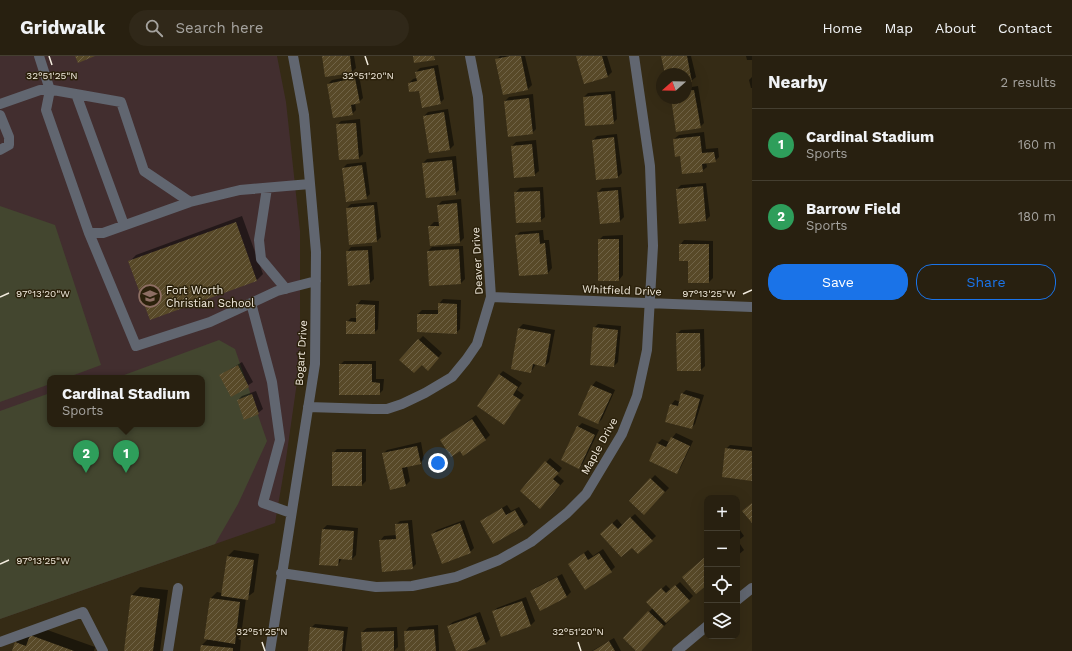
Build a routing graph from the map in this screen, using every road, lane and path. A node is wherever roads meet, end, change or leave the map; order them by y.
1 (39, 56) edge
2 (293, 56) edge
3 (470, 56) edge
4 (634, 56) edge
5 (50, 90) junction
6 (76, 94) junction
7 (0, 104) edge
8 (0, 115) edge
9 (0, 150) edge
10 (310, 184) junction
11 (267, 188) junction
12 (190, 202) junction
13 (124, 225) junction
14 (89, 233) junction
15 (316, 281) junction
16 (286, 289) junction
17 (491, 298) junction
18 (251, 303) junction
19 (650, 303) junction
20 (752, 307) edge
21 (308, 407) junction
22 (291, 513) junction
23 (281, 573) junction
24 (178, 588) dead end
25 (752, 588) edge
26 (740, 598) edge
27 (704, 628) edge
28 (0, 642) edge
29 (103, 651) edge
30 (168, 651) edge
31 (270, 651) edge
32 (677, 651) edge

1 - 5 street
2 - 10 street, Bogart Drive
3 - 17 street, Deaver Drive
4 - 19 street, Maple Drive
5 - 6 street
5 - 7 street
5 - 14 street
6 - 12 street
6 - 13 street
8 - 9 street
10 - 11 street
10 - 15 street, Bogart Drive
11 - 12 street
11 - 16 street
12 - 13 street
13 - 14 street
14 - 18 street
15 - 16 street
15 - 21 street, Bogart Drive
16 - 18 street
17 - 19 street, Whitfield Drive
17 - 21 street, Deaver Drive
18 - 22 street
19 - 20 street, Whitfield Drive
19 - 23 street, Maple Drive
21 - 22 street, Bogart Drive
22 - 23 street, Bogart Drive
23 - 31 street, Bogart Drive
24 - 30 street
25 - 26 street
27 - 32 street
28 - 29 street

